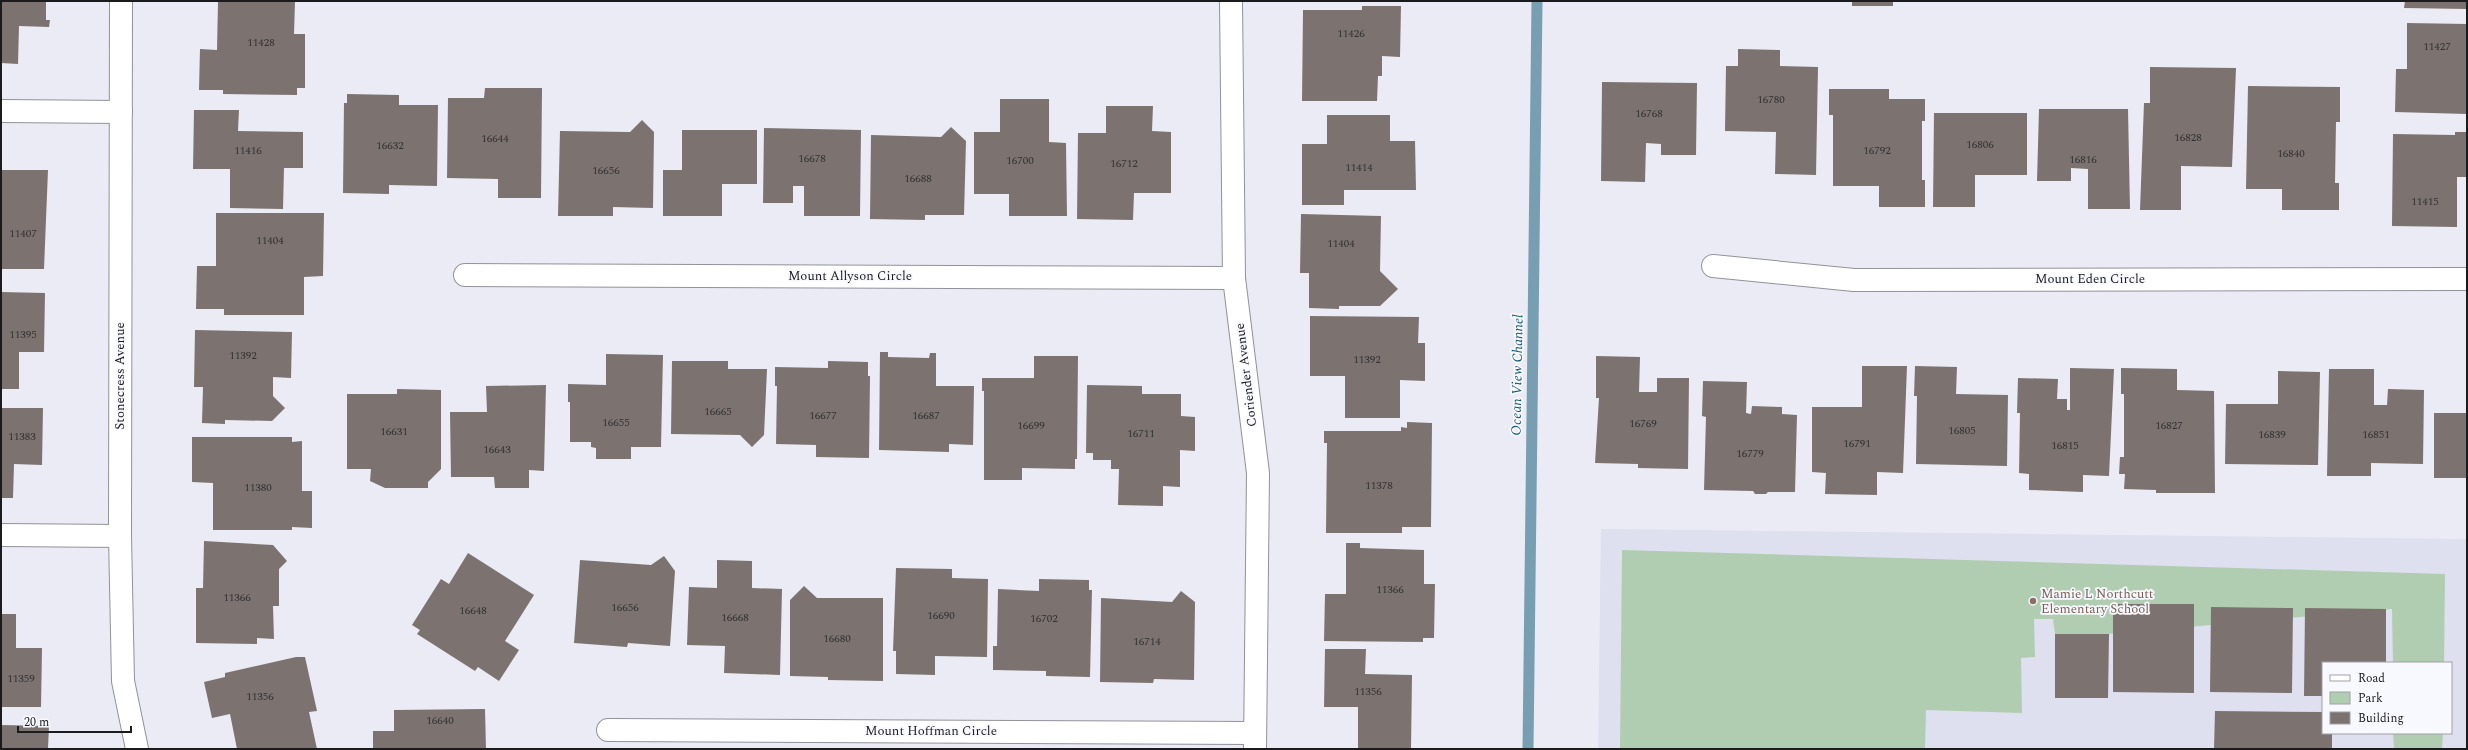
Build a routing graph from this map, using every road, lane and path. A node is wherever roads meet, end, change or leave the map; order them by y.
1 (120, 1) edge
2 (1231, 1) edge
3 (1, 111) edge
4 (121, 112) junction
5 (1713, 266) dead end
6 (465, 275) dead end
7 (1234, 278) junction
8 (2467, 279) edge
9 (1, 535) edge
10 (120, 536) junction
11 (608, 730) dead end
12 (1255, 741) edge
13 (137, 749) edge

1 - 4 street, Stonecress Avenue
2 - 7 street, Coriender Avenue
3 - 4 street
4 - 10 street, Stonecress Avenue
5 - 8 street, Mount Eden Circle
6 - 7 street, Mount Allyson Circle
7 - 12 street, Coriender Avenue
9 - 10 street
10 - 13 street, Stonecress Avenue
11 - 12 street, Mount Hoffman Circle

